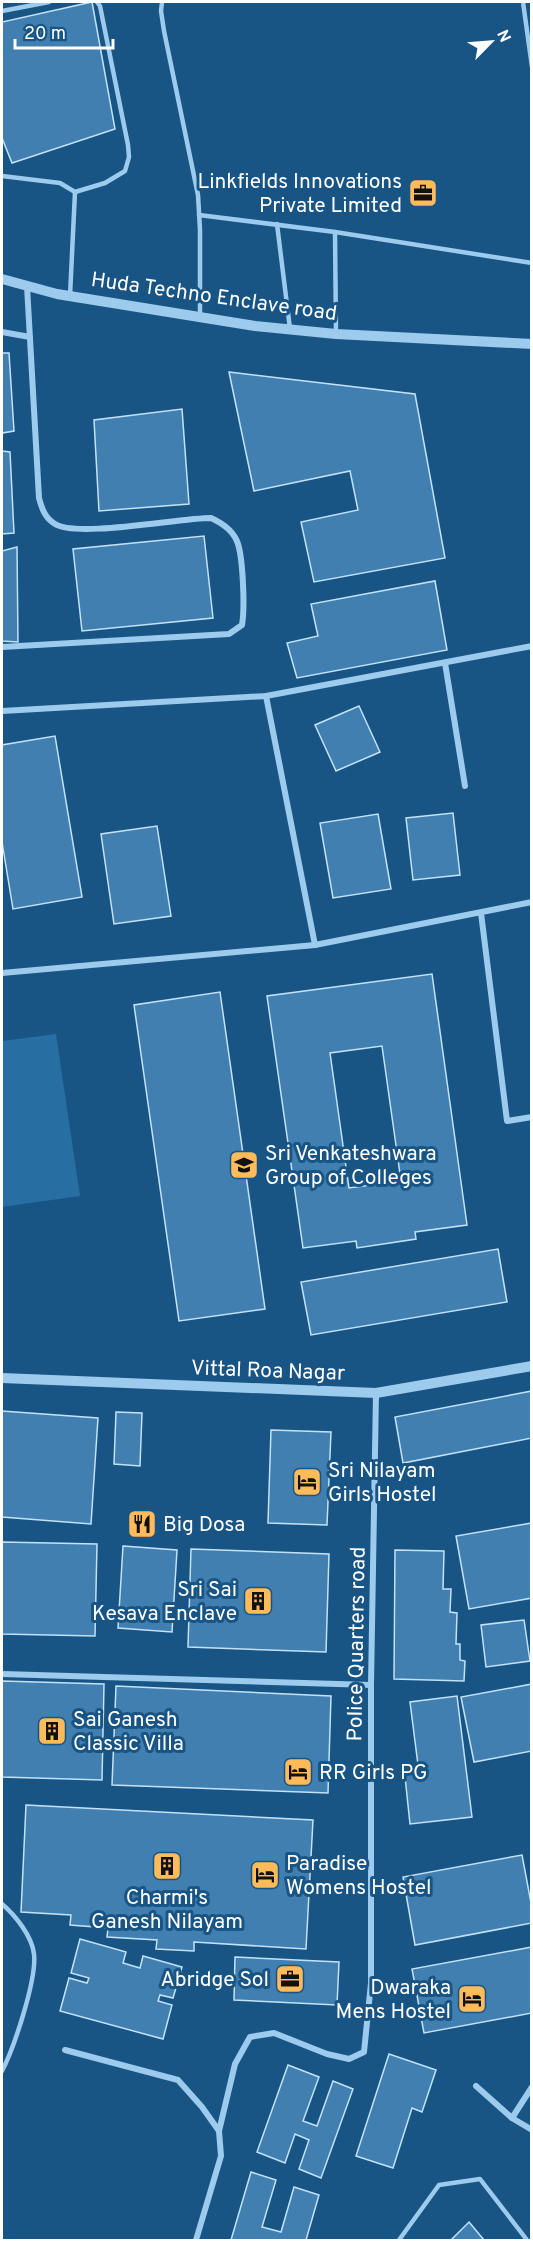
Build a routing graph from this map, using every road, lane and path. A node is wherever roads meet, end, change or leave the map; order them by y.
1 (49, 2) edge
2 (98, 2) edge
3 (162, 2) edge
4 (523, 2) edge
5 (2, 10) edge
6 (531, 66) edge
7 (2, 177) edge
8 (75, 192) junction
9 (199, 215) junction
10 (277, 224) junction
11 (335, 232) junction
12 (531, 263) edge
13 (2, 279) edge
14 (27, 286) junction
15 (70, 296) junction
16 (200, 317) junction
17 (290, 329) junction
18 (2, 332) edge
19 (336, 333) junction
20 (30, 337) junction
21 (531, 344) edge
22 (531, 646) edge
23 (2, 647) edge
24 (445, 663) junction
25 (266, 696) junction
26 (2, 711) edge
27 (465, 786) dead end
28 (531, 902) edge
29 (481, 913) junction
30 (315, 945) junction
31 (2, 973) edge
32 (531, 1117) edge
33 (531, 1366) edge
34 (2, 1378) edge
35 (376, 1393) junction
36 (2, 1674) edge
37 (371, 1685) junction
38 (2, 1904) edge
39 (65, 2050) dead end
40 (2, 2071) edge
41 (476, 2086) dead end
42 (531, 2086) edge
43 (513, 2118) junction
44 (531, 2130) edge
45 (219, 2131) junction
46 (196, 2241) edge
47 (399, 2241) edge
48 (527, 2241) edge

1 - 5 lane
2 - 8 lane
3 - 9 lane
4 - 6 lane
7 - 8 lane
8 - 15 lane
9 - 10 lane
9 - 16 lane
10 - 11 lane
10 - 17 lane
11 - 12 lane
11 - 19 lane
13 - 14 street, Huda Techno Enclave road
14 - 15 street, Huda Techno Enclave road
14 - 20 street
15 - 16 street, Huda Techno Enclave road
16 - 17 street, Huda Techno Enclave road
17 - 19 street, Huda Techno Enclave road
18 - 20 street
19 - 21 street, Huda Techno Enclave road
20 - 23 street
22 - 24 street
24 - 25 street
24 - 27 street
25 - 26 street
25 - 30 street
28 - 29 street
29 - 30 street
29 - 32 street
30 - 31 street
33 - 35 street, Vittal Roa Nagar
34 - 35 street, Vittal Roa Nagar
35 - 37 street, Police Quarters road
36 - 37 street
37 - 45 street, Police Quarters road
38 - 40 lane
39 - 45 street
41 - 43 street
42 - 43 street
43 - 44 street
45 - 46 street
47 - 48 lane

